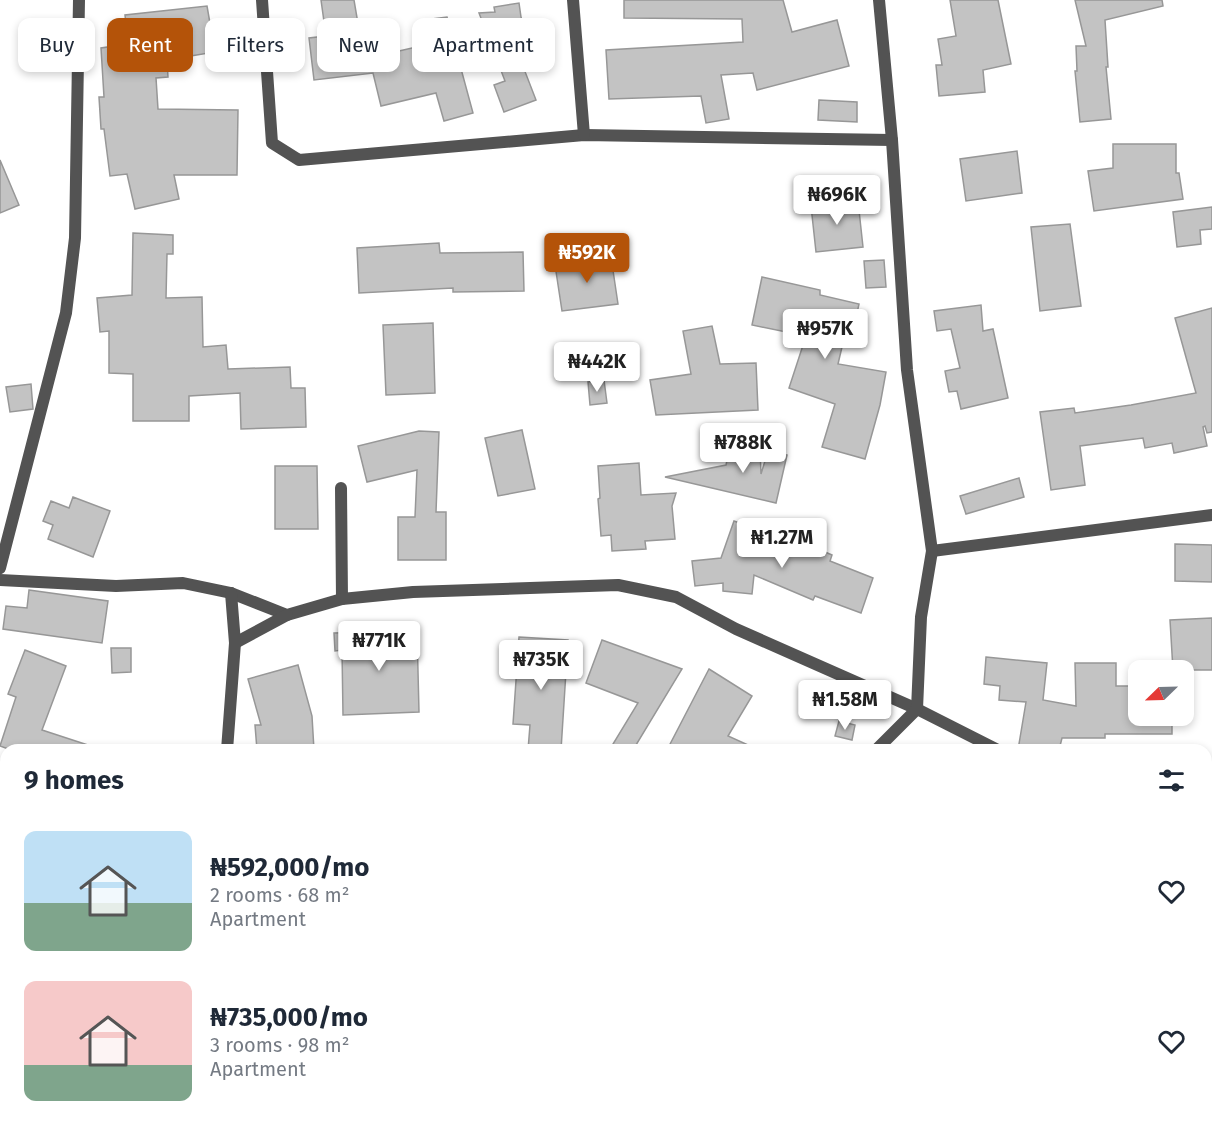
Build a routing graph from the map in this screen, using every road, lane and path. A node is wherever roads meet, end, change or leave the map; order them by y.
1 (79, 0) edge
2 (262, 0) edge
3 (573, 0) edge
4 (879, 0) edge
5 (584, 135) junction
6 (892, 140) junction
7 (341, 488) dead end
8 (1212, 514) edge
9 (932, 551) junction
10 (0, 568) edge
11 (0, 580) edge
12 (231, 593) junction
13 (342, 599) junction
14 (286, 615) junction
15 (235, 643) junction
16 (917, 709) junction
17 (227, 744) edge
18 (882, 744) edge
19 (986, 744) edge

1 - 10 street
2 - 5 street
3 - 5 street
4 - 6 street
5 - 6 street
6 - 9 street
7 - 13 street
8 - 9 street
9 - 16 street
11 - 12 street
12 - 14 street
12 - 15 street
13 - 14 street
13 - 16 street
14 - 15 street
15 - 17 street
16 - 18 street
16 - 19 street

